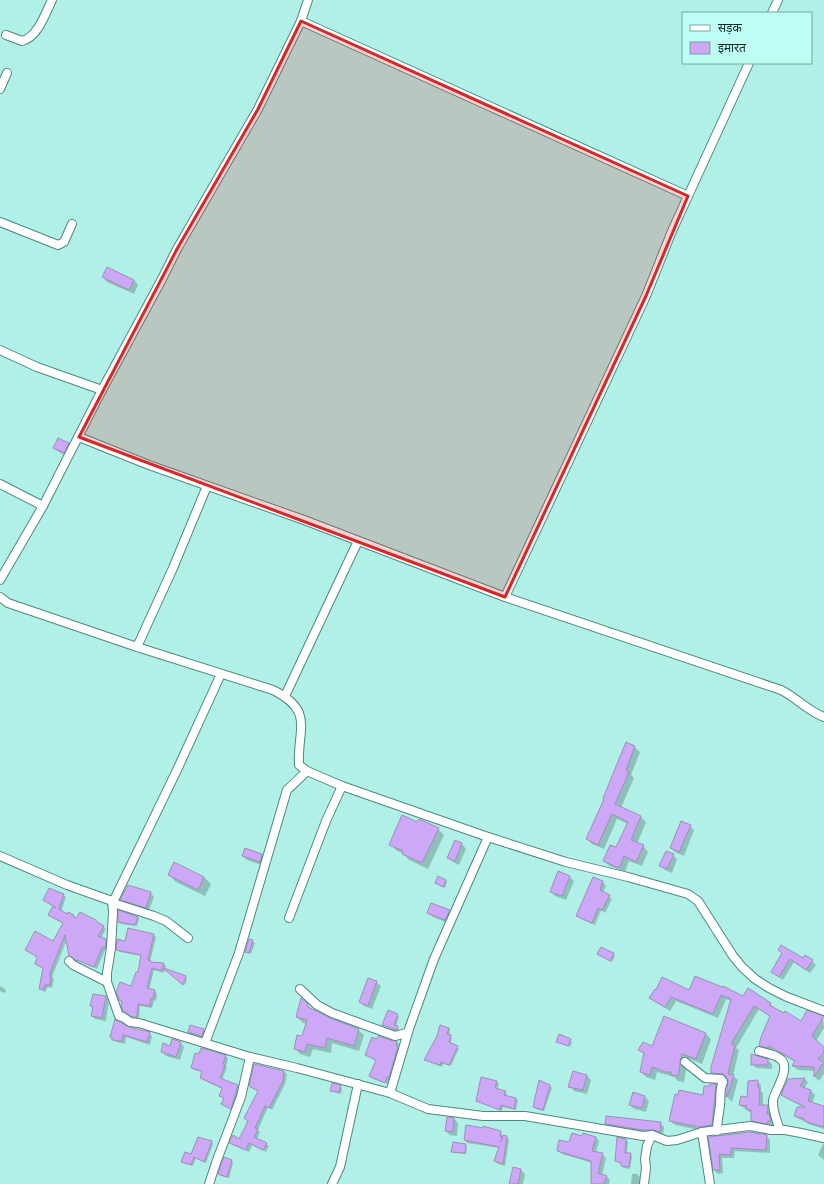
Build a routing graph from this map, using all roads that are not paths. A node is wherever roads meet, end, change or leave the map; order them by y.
1 (52, 0) edge
2 (308, 0) edge
3 (778, 0) edge
4 (772, 12) edge
5 (301, 21) junction
6 (6, 35) dead end
7 (749, 64) edge
8 (7, 73) dead end
9 (0, 89) edge
10 (688, 196) junction
11 (0, 222) edge
12 (72, 224) dead end
13 (0, 350) edge
14 (102, 390) junction
15 (79, 437) junction
16 (0, 484) edge
17 (207, 486) junction
18 (43, 506) junction
19 (358, 541) junction
20 (0, 580) edge
21 (0, 597) edge
22 (506, 597) junction
23 (137, 647) junction
24 (221, 674) junction
25 (285, 696) junction
26 (824, 717) edge
27 (306, 771) junction
28 (342, 786) junction
29 (488, 837) junction
30 (0, 856) edge
31 (113, 902) junction
32 (289, 918) dead end
33 (188, 938) dead end
34 (69, 960) dead end
35 (107, 982) junction
36 (300, 989) dead end
37 (824, 1011) edge
38 (407, 1033) junction
39 (205, 1043) junction
40 (759, 1051) dead end
41 (250, 1057) junction
42 (685, 1062) dead end
43 (358, 1084) junction
44 (390, 1093) junction
45 (780, 1130) junction
46 (717, 1131) junction
47 (702, 1132) junction
48 (652, 1134) junction
49 (824, 1138) edge
50 (209, 1184) edge
51 (332, 1184) edge
52 (644, 1184) edge
53 (710, 1184) edge

1 - 6 street
2 - 5 street
3 - 4 street
5 - 10 street
5 - 14 street
7 - 10 street
8 - 9 street
10 - 22 street
11 - 12 street
13 - 14 street
14 - 15 street
15 - 17 street
15 - 18 street
16 - 18 street
17 - 19 street
17 - 23 street
18 - 20 street
19 - 22 street
19 - 25 street
21 - 23 street
22 - 26 street
23 - 24 street
24 - 25 street
24 - 31 street
25 - 27 street
27 - 28 street
27 - 39 street
28 - 29 street
28 - 32 street
29 - 37 street
29 - 38 street
30 - 31 street
31 - 33 street
31 - 35 street
34 - 35 street
35 - 39 street
36 - 38 street
38 - 44 street
39 - 41 street
40 - 45 street
41 - 43 street
41 - 50 street
42 - 46 street
43 - 44 street
43 - 51 street
44 - 48 street
45 - 46 street
45 - 49 street
46 - 47 street
47 - 48 street
47 - 53 street
48 - 52 street

